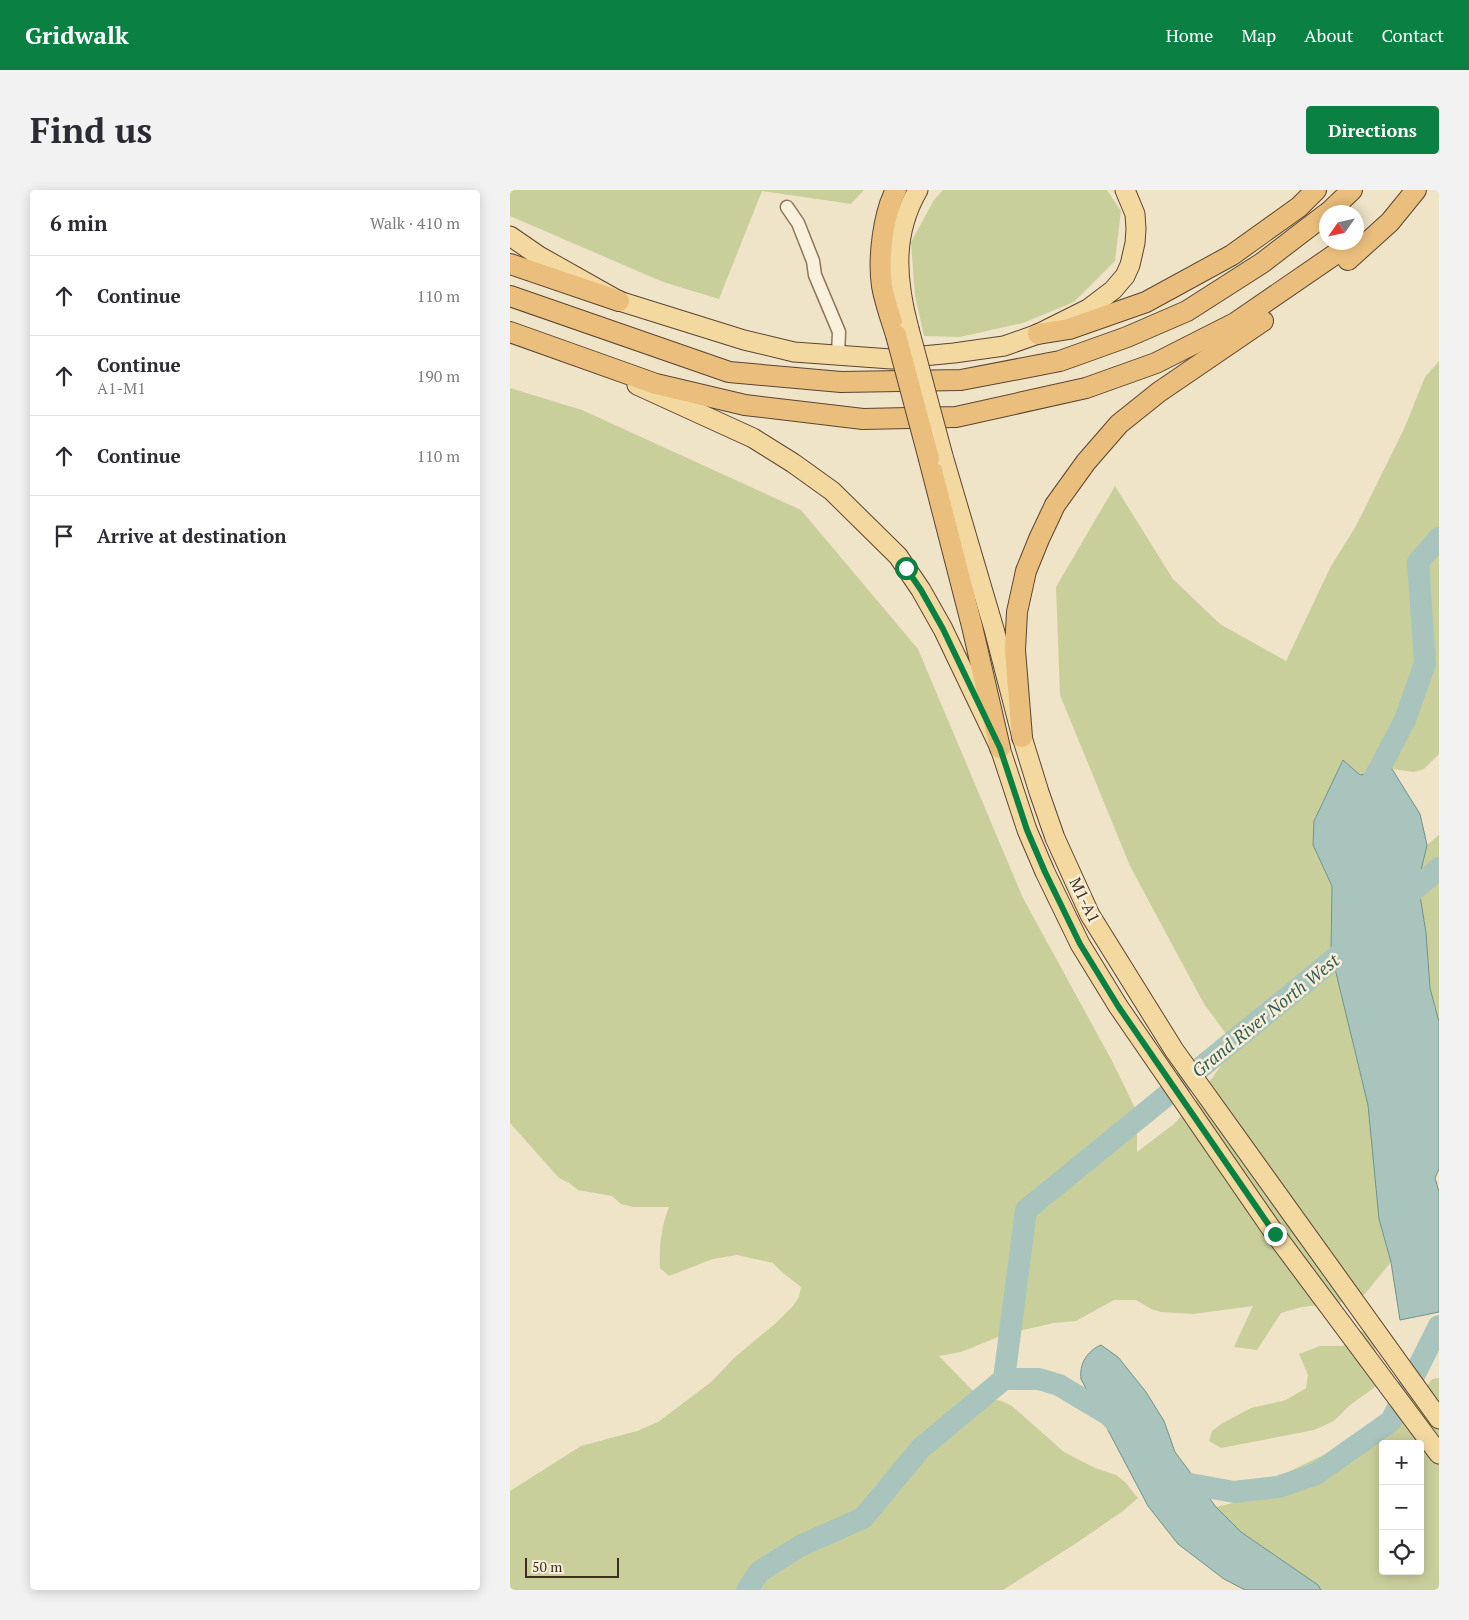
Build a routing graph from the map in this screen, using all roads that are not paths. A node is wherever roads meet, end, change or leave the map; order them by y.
1 (896, 190) edge
2 (918, 190) edge
3 (1125, 190) edge
4 (1316, 190) edge
5 (1352, 190) edge
6 (1404, 190) edge
7 (1416, 190) edge
8 (1336, 205) edge
9 (787, 207) dead end
10 (1319, 220) edge
11 (1364, 231) edge
12 (510, 236) edge
13 (1341, 250) edge
14 (510, 264) edge
15 (510, 296) edge
16 (620, 300) junction
17 (510, 332) edge
18 (902, 332) junction
19 (1038, 334) junction
20 (510, 340) edge
21 (838, 355) junction
22 (580, 358) junction
23 (633, 383) junction
24 (936, 457) junction
25 (1022, 737) junction
26 (1000, 748) junction
27 (1439, 1419) edge
28 (1439, 1454) edge

1 - 18 highway
2 - 18 main road
3 - 19 main road
4 - 19 highway
5 - 8 highway
6 - 11 highway
7 - 25 highway
9 - 21 street
10 - 15 highway
12 - 16 main road
13 - 22 highway
14 - 16 highway
16 - 21 main road
17 - 22 highway
18 - 24 highway, bridge
19 - 21 main road
20 - 23 main road
22 - 23 highway
23 - 26 main road
24 - 25 main road, M1-A1
24 - 26 highway
25 - 27 main road, M1-A1
26 - 28 main road

